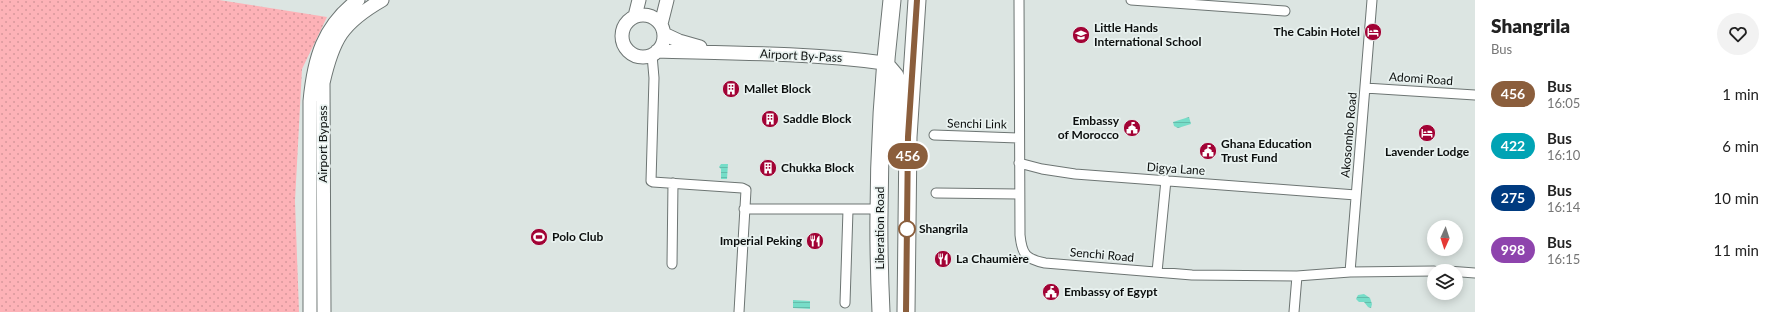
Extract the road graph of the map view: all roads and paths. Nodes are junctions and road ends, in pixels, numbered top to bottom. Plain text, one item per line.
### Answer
1 (358, 0) edge
2 (382, 0) edge
3 (639, 0) edge
4 (667, 0) edge
5 (892, 0) edge
6 (917, 0) edge
7 (1019, 0) edge
8 (1131, 0) edge
9 (1372, 0) edge
10 (1285, 12) dead end
11 (635, 16) junction
12 (662, 29) junction
13 (717, 51) junction
14 (655, 53) junction
15 (884, 63) junction
16 (1365, 88) junction
17 (1475, 95) edge
18 (934, 135) dead end
19 (1019, 138) junction
20 (1019, 163) junction
21 (1166, 180) junction
22 (673, 183) junction
23 (907, 185) junction
24 (936, 193) dead end
25 (1019, 194) junction
26 (1356, 195) junction
27 (744, 209) junction
28 (879, 209) junction
29 (848, 210) junction
30 (672, 264) dead end
31 (1427, 271) edge
32 (1157, 272) junction
33 (1350, 272) junction
34 (1463, 272) edge
35 (1475, 273) edge
36 (1297, 276) junction
37 (845, 303) dead end
38 (310, 312) edge
39 (324, 312) edge
40 (739, 312) edge
41 (881, 312) edge
42 (906, 312) edge
43 (1294, 312) edge

1 - 38 main road, Airport Bypass
2 - 39 main road, Airport Bypass
3 - 11 main road
4 - 12 main road
5 - 15 highway, Liberation Road
6 - 23 highway
7 - 19 street, Senchi Road
8 - 10 street
9 - 16 street, Akosombo Road
11 - 12 main road
11 - 14 main road
12 - 13 main road, Airport By-Pass
12 - 14 main road
13 - 14 main road, Airport By-Pass
13 - 15 main road, Airport By-Pass
14 - 22 street
15 - 23 highway
15 - 28 highway, Liberation Road
16 - 17 street, Adomi Road
16 - 26 street, Akosombo Road
18 - 19 street, Senchi Link
19 - 20 street, Senchi Road
20 - 21 street, Digya Lane
20 - 25 street, Senchi Road
21 - 26 street, Digya Lane
21 - 32 street
22 - 27 street
22 - 30 street
23 - 42 highway
24 - 25 street
25 - 32 street, Senchi Road
26 - 33 street, Akosombo Road
27 - 29 street
27 - 40 street
28 - 29 street
28 - 41 highway, Liberation Road
29 - 37 street
31 - 33 street, Senchi Road
32 - 36 street, Senchi Road
33 - 36 street, Senchi Road
34 - 35 street
36 - 43 street

